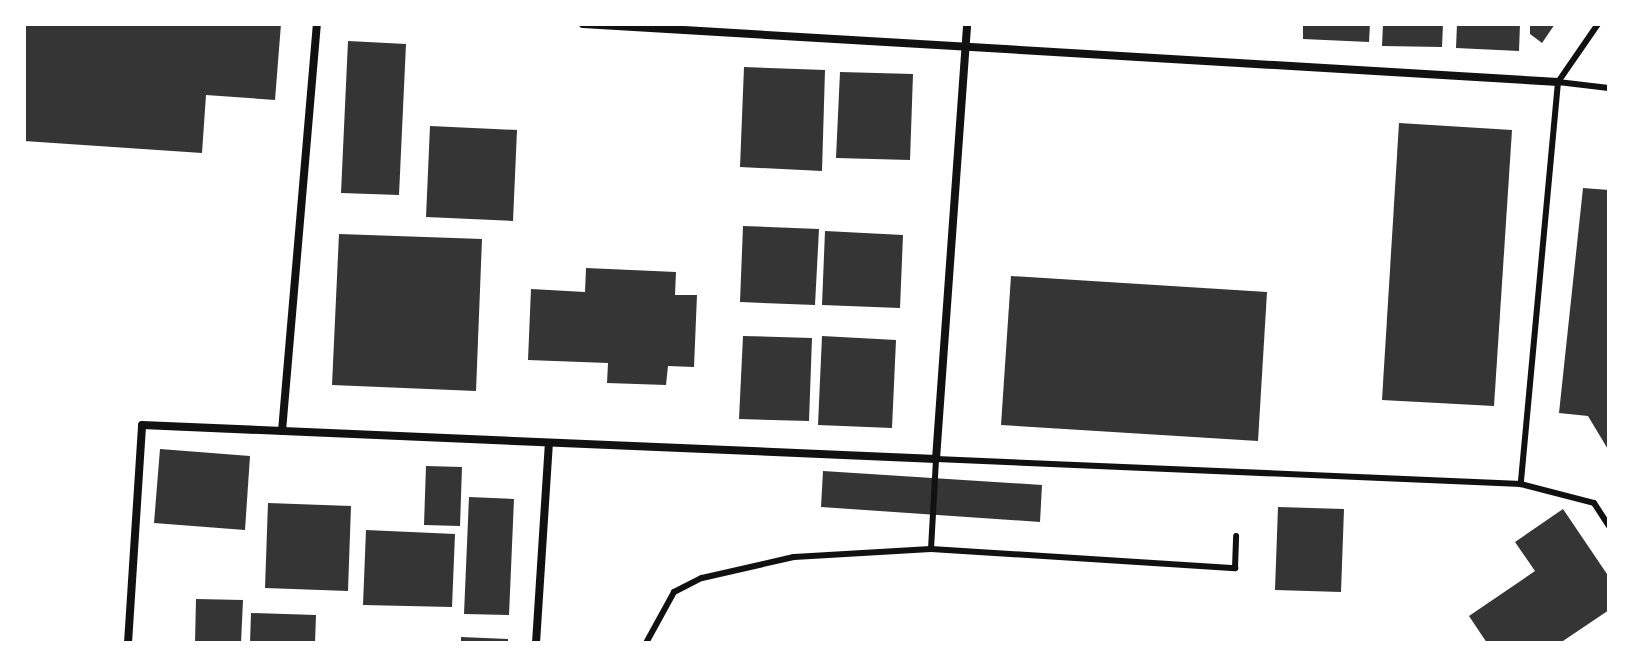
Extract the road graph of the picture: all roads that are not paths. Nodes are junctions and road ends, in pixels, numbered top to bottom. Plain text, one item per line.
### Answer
1 (317, 24) edge
2 (583, 24) edge
3 (967, 24) edge
4 (1598, 24) edge
5 (966, 45) junction
6 (1558, 82) junction
7 (1609, 88) edge
8 (282, 431) junction
9 (549, 443) junction
10 (936, 459) junction
11 (1521, 484) junction
12 (1609, 526) edge
13 (1236, 536) dead end
14 (931, 549) junction
15 (128, 643) edge
16 (536, 643) edge
17 (646, 643) edge

1 - 8 street
2 - 5 street
3 - 5 street
4 - 6 lane
5 - 6 street
5 - 10 street
6 - 7 lane
6 - 11 lane
8 - 9 street
8 - 15 street
9 - 10 street
9 - 16 street
10 - 11 lane
10 - 14 lane
11 - 12 lane
13 - 14 lane
14 - 17 lane

